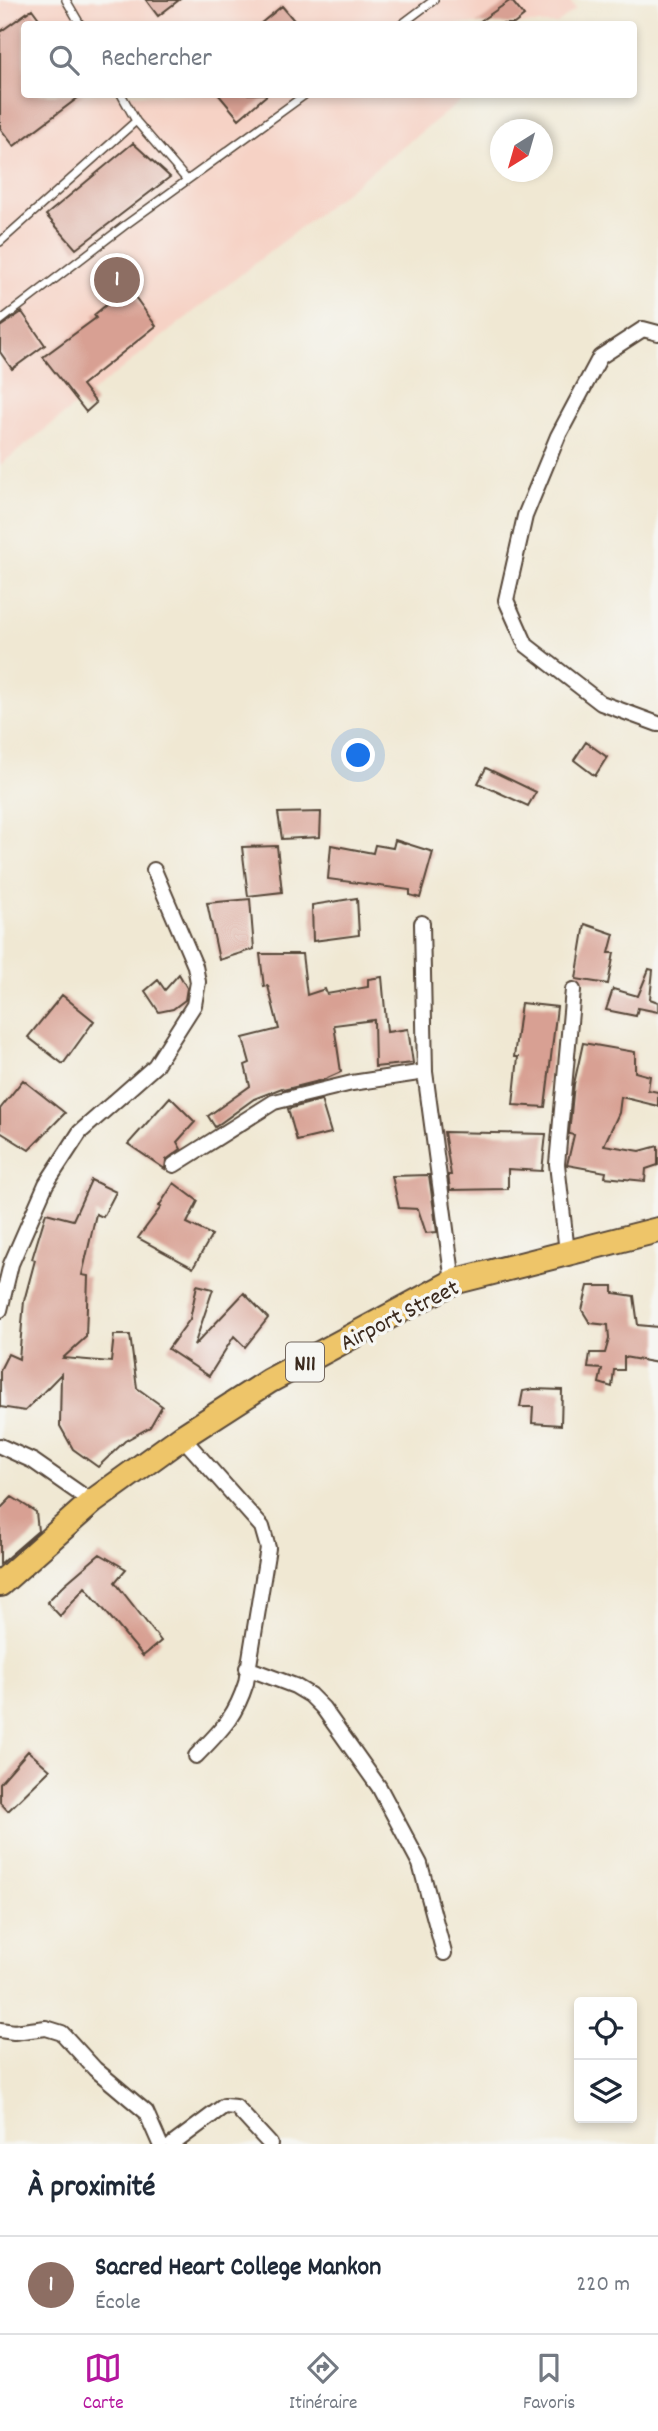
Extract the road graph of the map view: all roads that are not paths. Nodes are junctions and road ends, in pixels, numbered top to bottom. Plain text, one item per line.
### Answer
1 (66, 0) edge
2 (434, 0) edge
3 (78, 21) edge
4 (406, 21) edge
5 (123, 98) edge
6 (300, 98) edge
7 (136, 121) junction
8 (187, 180) junction
9 (0, 242) edge
10 (0, 321) edge
11 (658, 333) edge
12 (658, 724) edge
13 (154, 870) dead end
14 (422, 923) dead end
15 (573, 990) dead end
16 (425, 1072) junction
17 (174, 1165) dead end
18 (658, 1230) edge
19 (567, 1252) junction
20 (5, 1264) edge
21 (453, 1282) junction
22 (0, 1310) edge
23 (182, 1437) junction
24 (0, 1446) edge
25 (92, 1502) junction
26 (0, 1584) edge
27 (247, 1668) junction
28 (195, 1756) dead end
29 (444, 1953) dead end
30 (0, 2030) edge
31 (160, 2144) edge
32 (173, 2144) edge
33 (270, 2144) edge

1 - 3 lane
2 - 4 lane
5 - 7 lane
6 - 8 lane
7 - 8 lane
7 - 9 lane
8 - 10 lane
11 - 12 street
13 - 20 street
14 - 16 street
15 - 19 street
16 - 17 street
16 - 21 street
18 - 19 highway, Airport Street / N11
19 - 21 highway, Airport Street / N11
20 - 22 street
21 - 23 highway, Airport Street / N11
23 - 25 highway, Airport Street / N11
23 - 27 street
24 - 25 street
25 - 26 highway, Airport Street / N11
27 - 28 street
27 - 29 street
30 - 31 street
32 - 33 street

